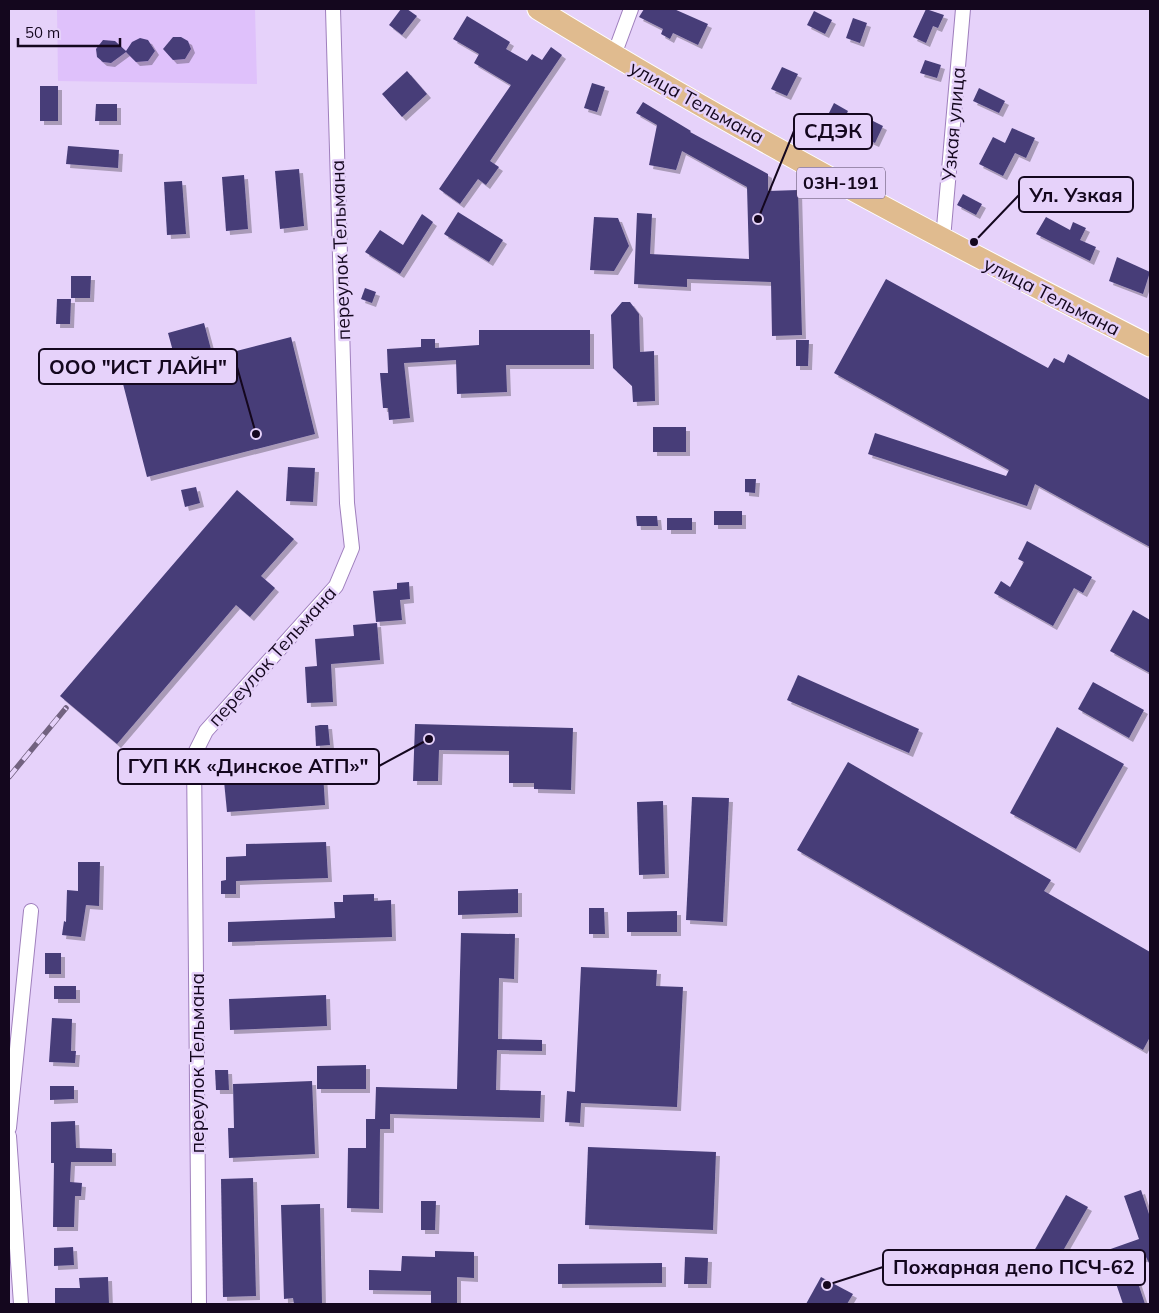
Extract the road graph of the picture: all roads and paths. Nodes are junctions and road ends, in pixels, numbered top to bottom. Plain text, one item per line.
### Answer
1 (332, 9) edge
2 (538, 9) edge
3 (631, 9) edge
4 (963, 9) edge
5 (614, 56) junction
6 (943, 240) junction
7 (1150, 346) edge
8 (31, 911) dead end
9 (9, 1128) edge
10 (9, 1136) edge
11 (21, 1304) edge
12 (199, 1304) edge

1 - 12 street, переулок Тельмана
2 - 5 main road, улица Тельмана / 03Н-191
3 - 5 street, улица Тельмана
4 - 6 street, Узкая улица
5 - 6 main road, улица Тельмана / 03Н-191
6 - 7 main road, улица Тельмана / 03Н-191
8 - 9 street
10 - 11 street

